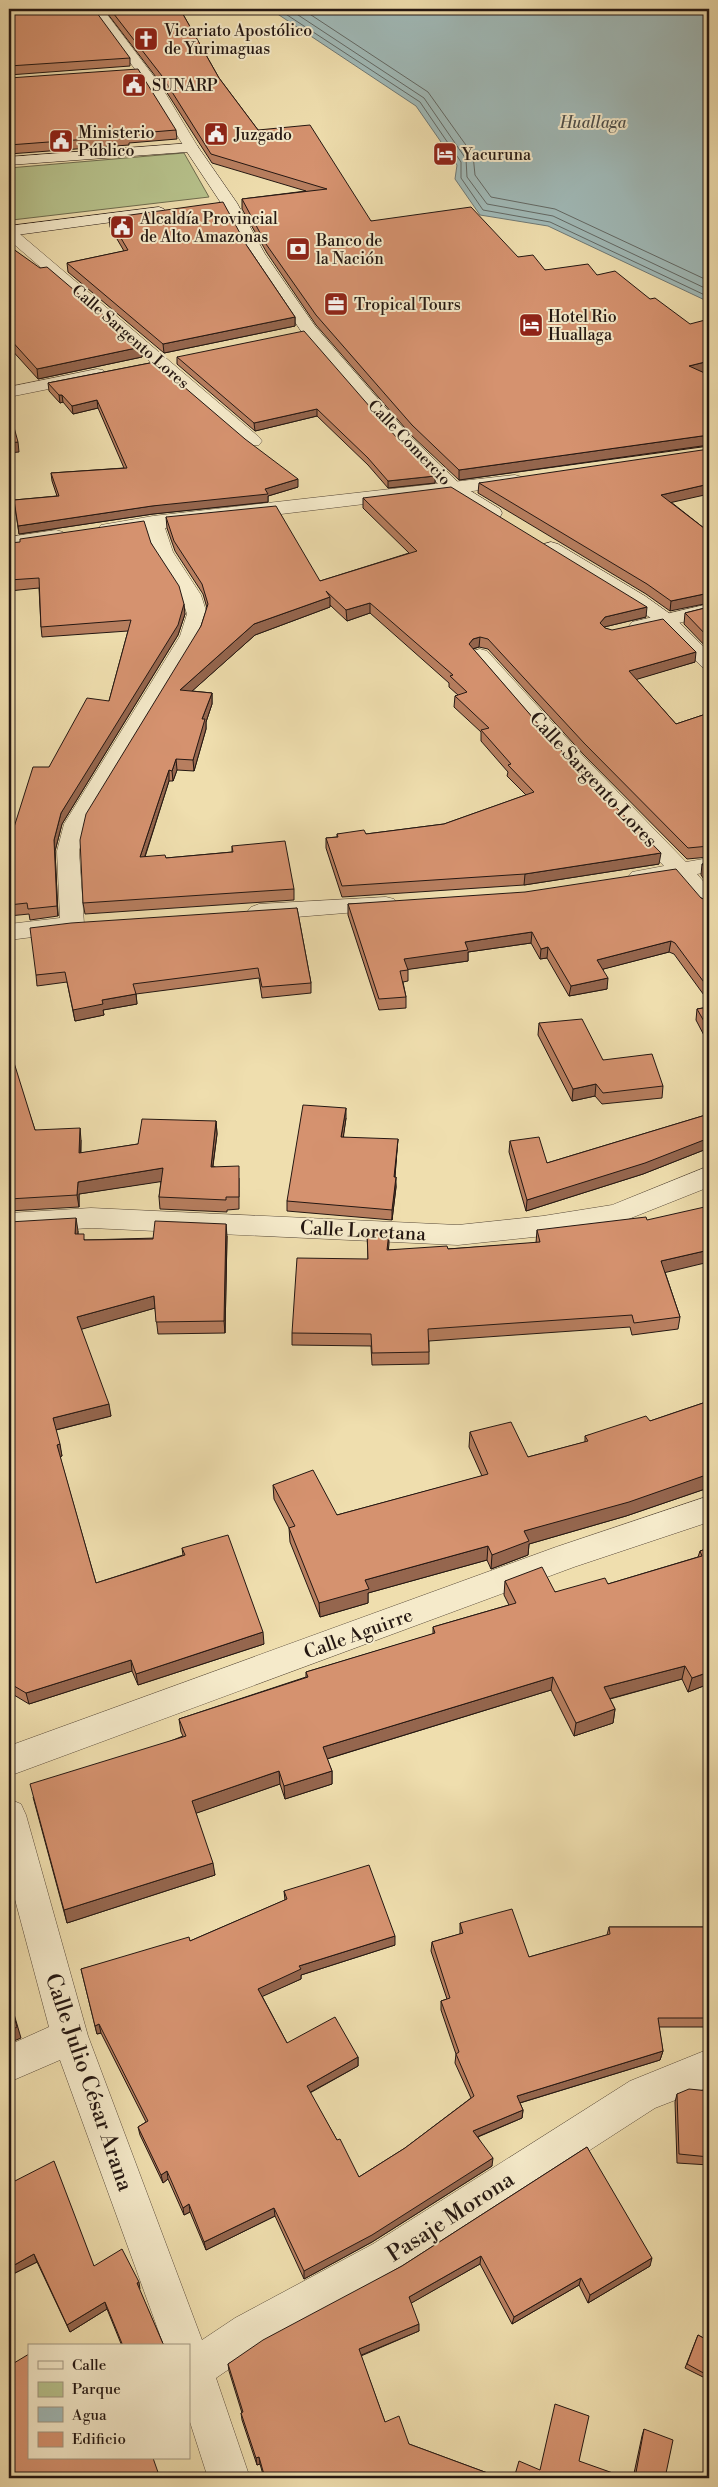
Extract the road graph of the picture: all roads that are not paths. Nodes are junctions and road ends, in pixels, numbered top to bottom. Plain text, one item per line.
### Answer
1 (96, 9) edge
2 (142, 72) junction
3 (123, 73) edge
4 (191, 147) junction
5 (9, 161) edge
6 (229, 203) junction
7 (210, 205) edge
8 (170, 210) edge
9 (9, 232) edge
10 (309, 330) junction
11 (290, 334) edge
12 (179, 357) edge
13 (160, 361) junction
14 (142, 365) edge
15 (113, 370) edge
16 (9, 392) edge
17 (253, 441) dead end
18 (532, 478) edge
19 (454, 489) junction
20 (504, 520) edge
21 (153, 522) junction
22 (538, 540) edge
23 (9, 543) edge
24 (709, 610) edge
25 (666, 620) junction
26 (620, 631) edge
27 (480, 655) edge
28 (709, 663) edge
29 (709, 865) edge
30 (682, 871) junction
31 (623, 879) edge
32 (411, 902) edge
33 (709, 903) edge
34 (237, 914) edge
35 (9, 932) edge
36 (709, 1176) edge
37 (9, 1223) edge
38 (709, 1509) edge
39 (9, 1761) edge
40 (9, 1815) edge
41 (70, 2036) junction
42 (9, 2064) edge
43 (709, 2068) edge
44 (184, 2344) edge
45 (190, 2358) edge
46 (190, 2361) edge
47 (229, 2478) edge

1 - 2 street, Calle Comercio
2 - 3 street
2 - 4 street, Calle Comercio
4 - 5 street
4 - 6 street, Calle Comercio
6 - 7 street
6 - 10 street, Calle Comercio
8 - 9 street
9 - 13 street, Calle Sargento Lores
10 - 11 street
10 - 19 street, Calle Comercio
12 - 13 street
13 - 14 street
13 - 17 street, Calle Sargento Lores
15 - 16 street
18 - 19 street
19 - 20 street, Calle Comercio
19 - 21 street
21 - 23 street
21 - 35 street
22 - 25 street
24 - 25 street
25 - 26 street
25 - 28 street
27 - 30 street, Calle Sargento Lores
29 - 30 street
30 - 31 street
30 - 33 street, Calle Sargento Lores
32 - 34 street
36 - 37 street, Calle Loretana
38 - 39 street, Calle Aguirre
40 - 41 street, Calle Julio César Arana
41 - 42 street
41 - 44 street, Calle Julio César Arana
43 - 45 street, Pasaje Morona
46 - 47 street, Calle Julio César Arana

